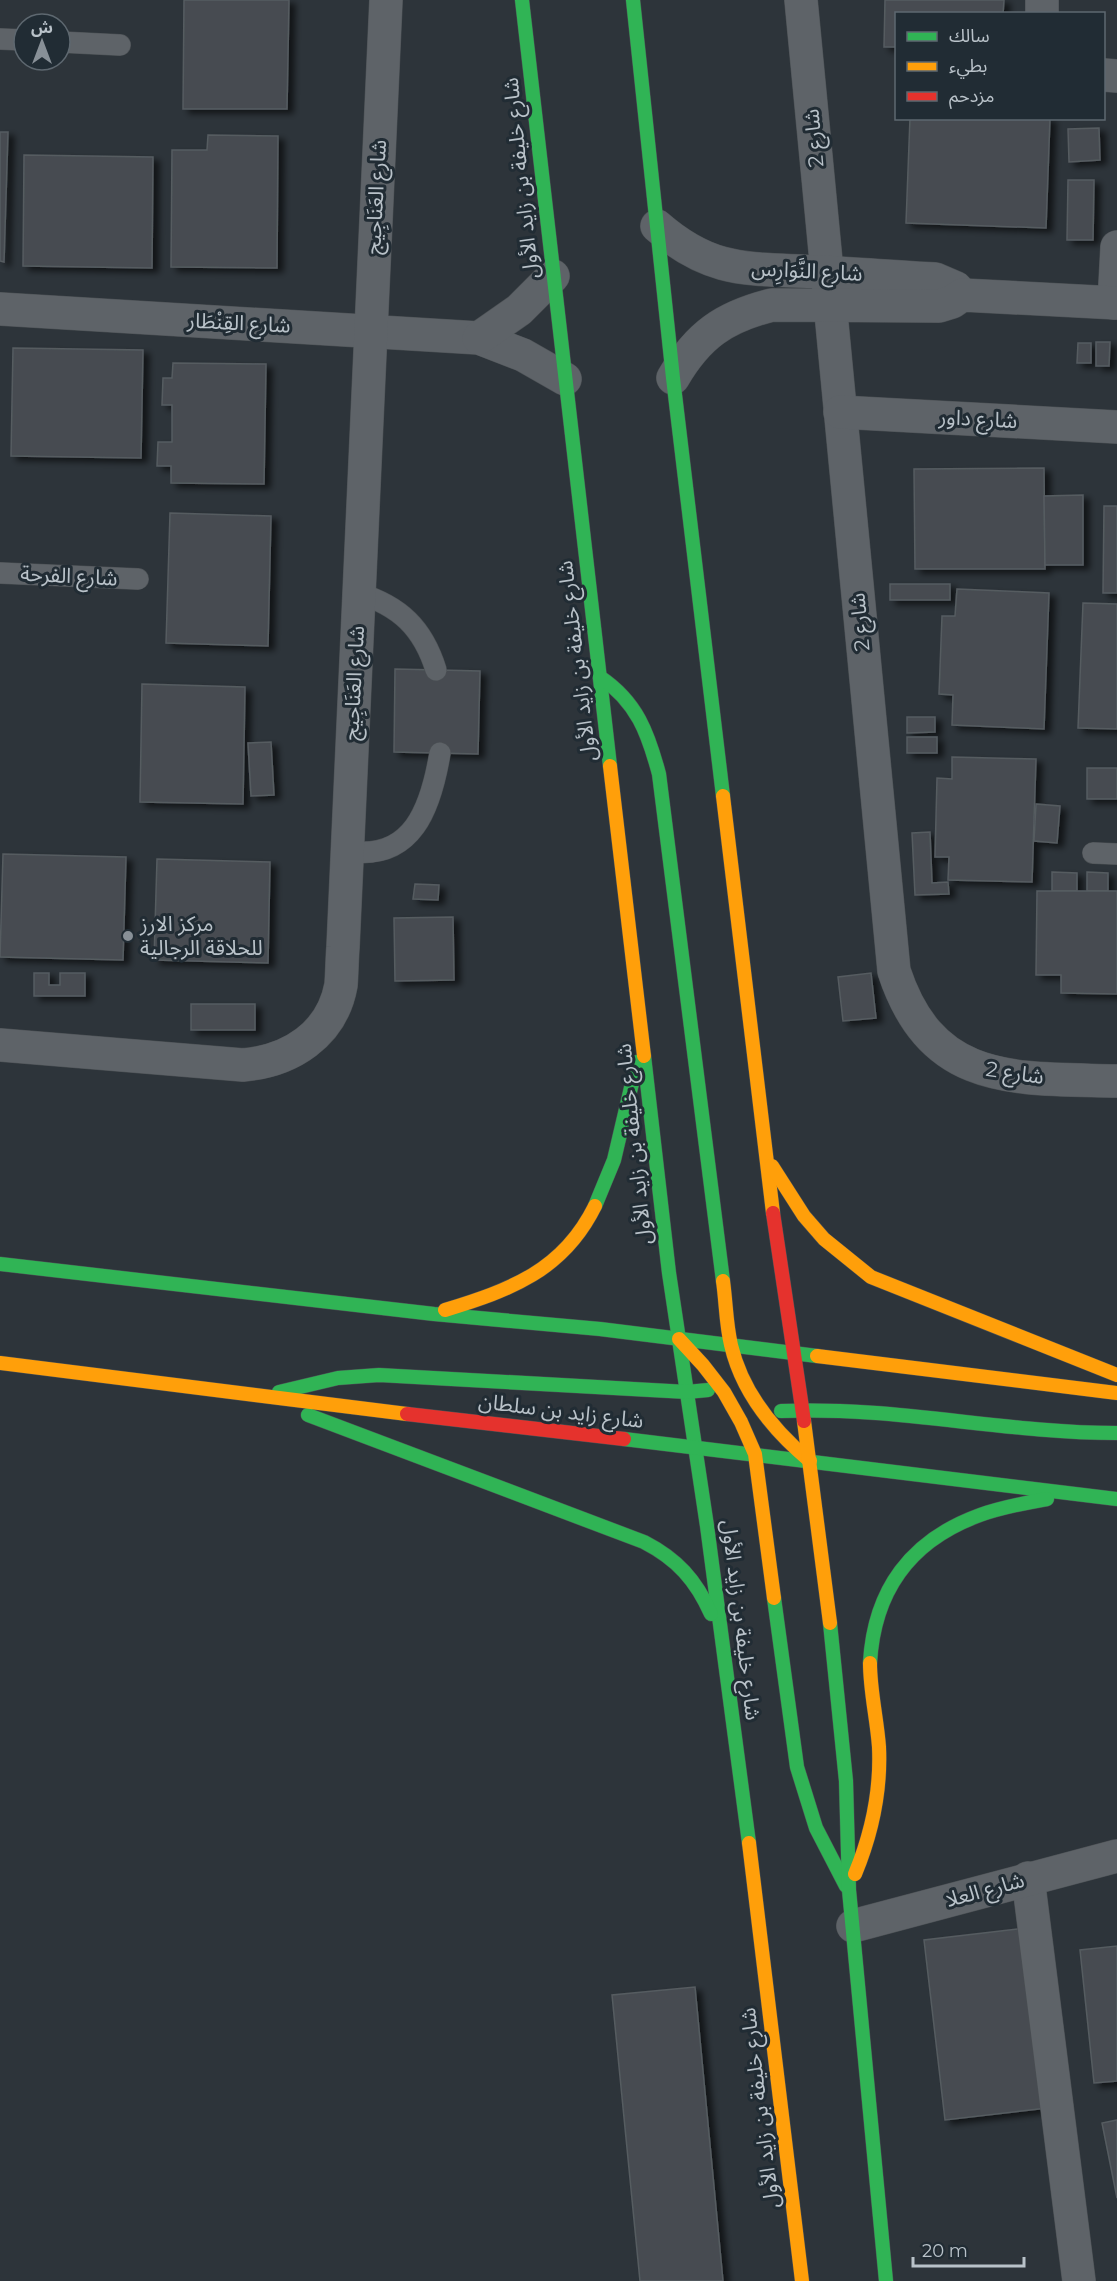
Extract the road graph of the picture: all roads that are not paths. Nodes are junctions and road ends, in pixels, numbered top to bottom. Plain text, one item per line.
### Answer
1 (386, 0) edge
2 (522, 0) edge
3 (633, 0) edge
4 (801, 0) edge
5 (72, 43) edge
6 (120, 45) dead end
7 (657, 226) junction
8 (1117, 247) edge
9 (826, 272) junction
10 (553, 276) junction
11 (962, 296) junction
12 (1116, 303) edge
13 (829, 305) junction
14 (0, 309) edge
15 (369, 331) junction
16 (478, 338) junction
17 (673, 378) junction
18 (565, 379) junction
19 (840, 412) junction
20 (1117, 427) edge
21 (0, 573) edge
22 (138, 579) dead end
23 (358, 593) junction
24 (436, 670) dead end
25 (600, 677) junction
26 (440, 753) dead end
27 (347, 851) junction
28 (1093, 853) dead end
29 (1117, 854) edge
30 (643, 1035) junction
31 (0, 1045) edge
32 (1117, 1081) edge
33 (765, 1155) junction
34 (0, 1264) edge
35 (434, 1314) junction
36 (679, 1339) junction
37 (731, 1345) junction
38 (793, 1352) junction
39 (0, 1363) edge
40 (777, 1363) dead end
41 (1117, 1375) edge
42 (748, 1379) junction
43 (722, 1387) junction
44 (687, 1392) junction
45 (1117, 1393) edge
46 (260, 1397) junction
47 (801, 1410) junction
48 (763, 1414) junction
49 (742, 1421) junction
50 (726, 1428) dead end
51 (1117, 1432) edge
52 (711, 1437) dead end
53 (696, 1448) junction
54 (755, 1454) junction
55 (810, 1461) junction
56 (1069, 1494) junction
57 (1117, 1499) edge
58 (722, 1640) junction
59 (1117, 1856) edge
60 (1028, 1878) junction
61 (849, 1890) junction
62 (853, 1926) junction
63 (802, 2281) edge
64 (886, 2281) edge
65 (1079, 2281) edge

1 - 15 street, شارع العَنَاجِيج
2 - 10 main road, شارع خليفة بن زايد الأول
3 - 7 main road
4 - 9 street, شارع 2
5 - 6 lane
7 - 9 street, شارع النَّوَارِس
7 - 17 main road
8 - 12 street
9 - 11 street, شارع النَّوَارِس
9 - 13 street, شارع 2
10 - 16 street
10 - 18 main road, شارع خليفة بن زايد الأول
11 - 12 street, شارع النَّوَارِس
11 - 13 street, شارع النَّوَارِس
13 - 17 street, شارع النَّوَارِس
13 - 19 street, شارع 2
14 - 15 street, شارع القِنْطَار
15 - 16 street, شارع القِنْطَار
15 - 23 street, شارع العَنَاجِيج
16 - 18 street, شارع القِنْطَار
17 - 33 main road
18 - 25 main road, شارع خليفة بن زايد الأول
19 - 20 street, شارع داور
19 - 32 street, شارع 2
21 - 22 lane, شارع الفرحة
23 - 24 lane
23 - 27 street, شارع العَنَاجِيج
25 - 30 main road, شارع خليفة بن زايد الأول
25 - 37 main road
26 - 27 lane
27 - 31 street, شارع العَنَاجِيج
28 - 29 lane
30 - 35 main road
30 - 36 main road, شارع خليفة بن زايد الأول
33 - 38 main road
33 - 41 main road
34 - 35 main road
35 - 36 main road
36 - 37 main road
36 - 43 main road
36 - 44 main road, شارع خليفة بن زايد الأول
37 - 38 main road
37 - 42 main road
38 - 40 main road
38 - 45 main road
38 - 47 main road
39 - 46 main road, شارع زايد بن سلطان
42 - 43 main road
42 - 48 main road
43 - 44 main road
43 - 49 main road
44 - 46 main road
44 - 53 main road, شارع خليفة بن زايد الأول
46 - 53 main road, شارع زايد بن سلطان
46 - 58 main road
47 - 48 main road
47 - 51 main road
47 - 55 main road
48 - 49 main road
48 - 55 main road
49 - 50 main road
49 - 54 main road
52 - 53 main road
53 - 54 main road, شارع زايد بن سلطان
53 - 58 main road, شارع خليفة بن زايد الأول
54 - 55 main road, شارع زايد بن سلطان
54 - 61 main road
55 - 56 main road, شارع زايد بن سلطان
55 - 61 main road
56 - 57 main road, شارع زايد بن سلطان
56 - 61 main road
58 - 63 main road, شارع خليفة بن زايد الأول
59 - 60 street, شارع العلا
60 - 62 street, شارع العلا
60 - 65 street
61 - 62 main road
62 - 64 main road

